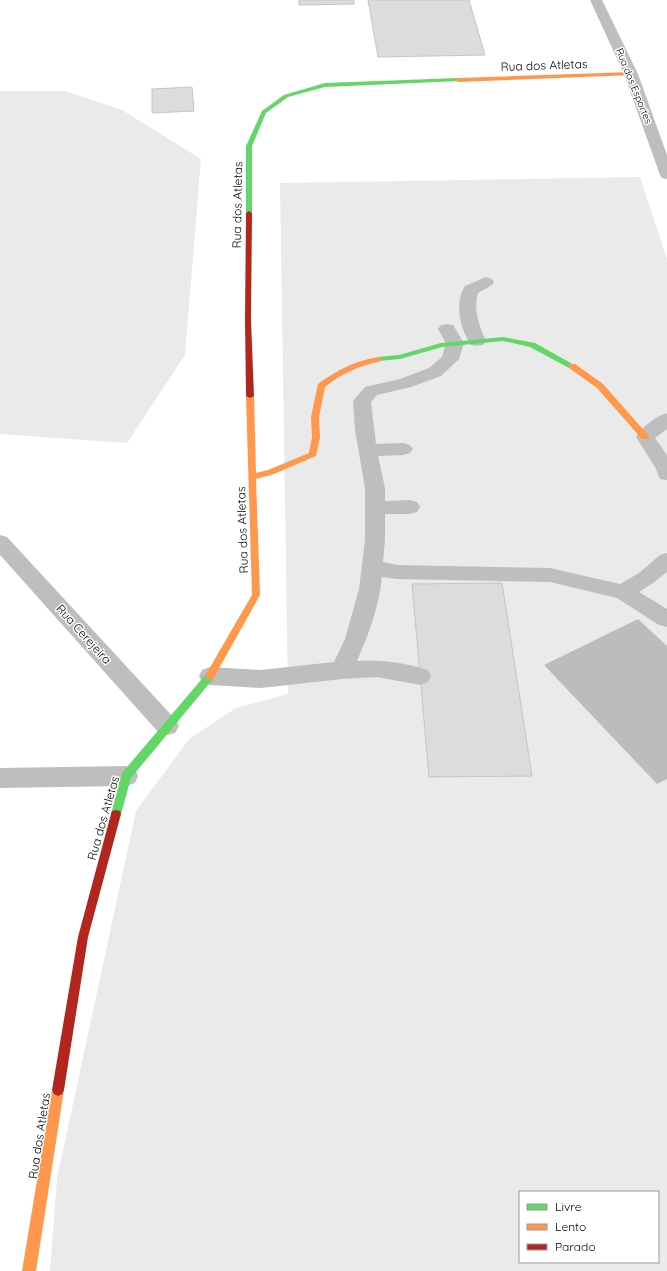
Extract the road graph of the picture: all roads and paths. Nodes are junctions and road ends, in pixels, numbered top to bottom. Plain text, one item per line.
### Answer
1 (596, 0) edge
2 (631, 74) junction
3 (667, 174) edge
4 (486, 282) dead end
5 (451, 336) junction
6 (477, 341) junction
7 (667, 419) edge
8 (645, 437) junction
9 (403, 449) dead end
10 (368, 450) junction
11 (667, 474) edge
12 (253, 477) junction
13 (410, 507) dead end
14 (376, 508) junction
15 (0, 542) edge
16 (667, 560) edge
17 (372, 568) junction
18 (623, 592) junction
19 (667, 619) edge
20 (342, 670) junction
21 (210, 676) junction
22 (420, 676) dead end
23 (167, 726) junction
24 (126, 776) junction
25 (0, 778) edge
26 (29, 1271) edge

1 - 2 street, Rua dos Esportes
2 - 3 street, Rua dos Esportes
2 - 12 street, Rua dos Atletas
4 - 6 street
5 - 6 street
5 - 10 street
5 - 12 street
6 - 8 street
7 - 8 street
8 - 11 street
9 - 10 street
10 - 14 street
12 - 21 street, Rua dos Atletas
13 - 14 street
14 - 17 street
15 - 23 street, Rua Cerejeira
16 - 18 street
17 - 18 street
17 - 20 street
18 - 19 street
20 - 21 street
20 - 22 street
21 - 23 street, Rua dos Atletas
23 - 24 street, Rua dos Atletas
24 - 25 street
24 - 26 street, Rua dos Atletas

